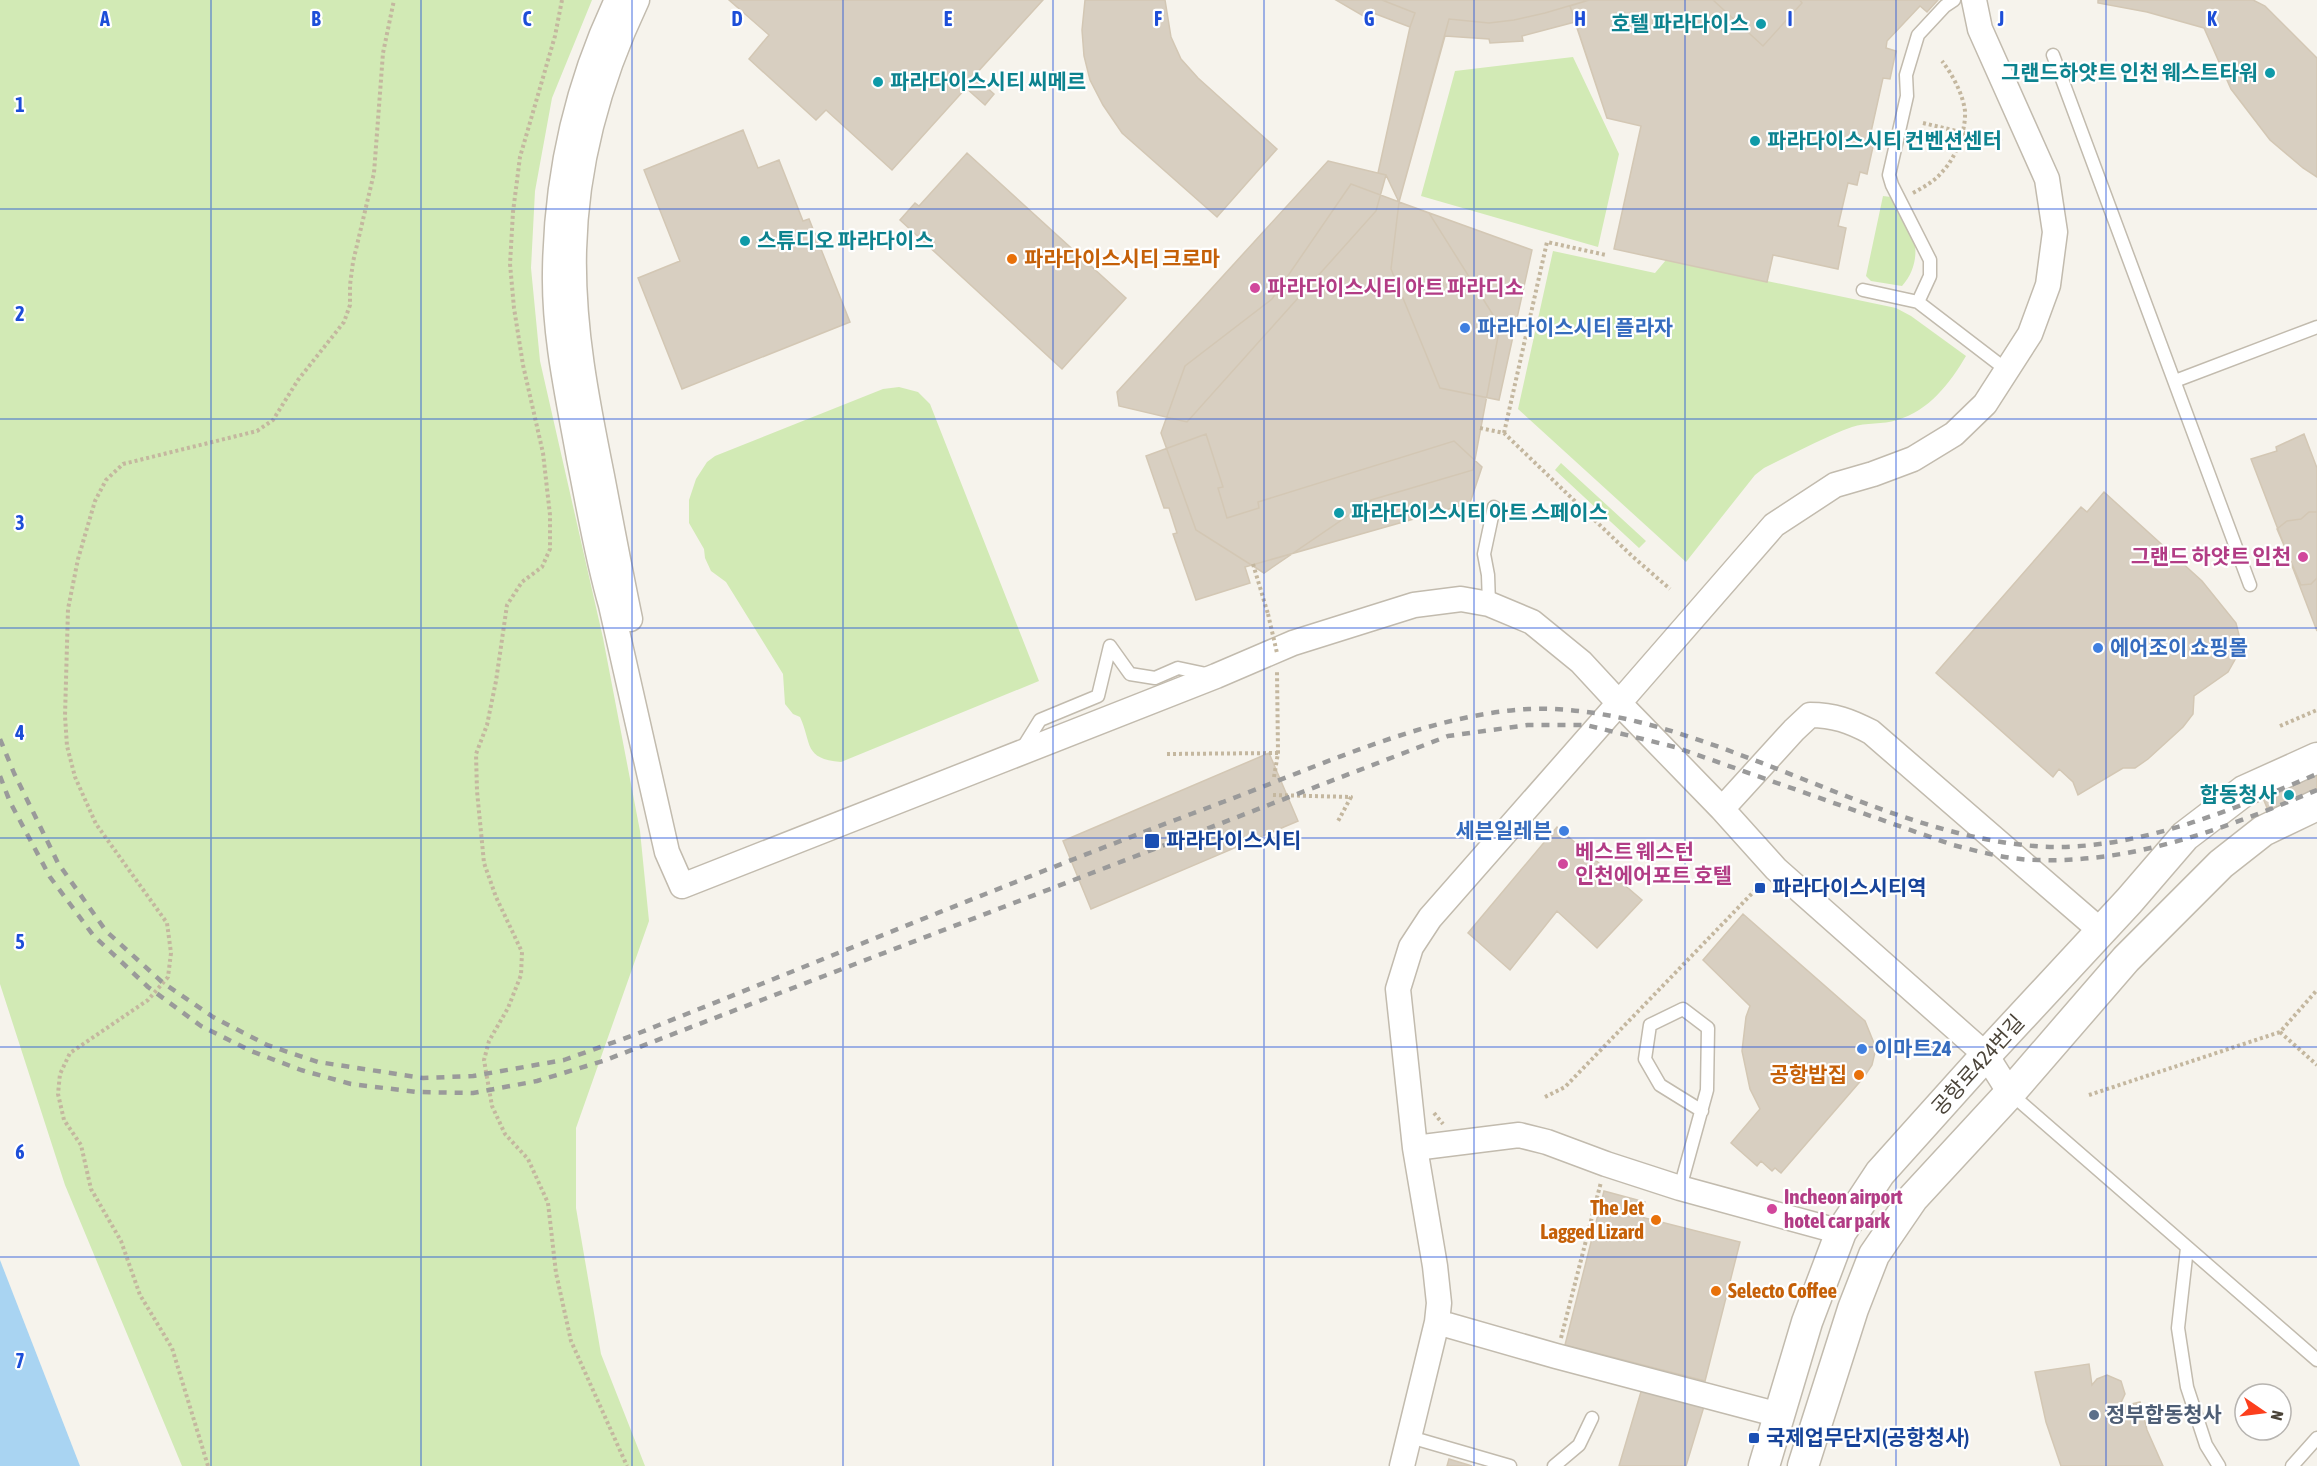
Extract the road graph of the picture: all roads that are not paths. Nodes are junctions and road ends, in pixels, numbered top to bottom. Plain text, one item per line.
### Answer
1 (617, 0) edge
2 (637, 0) edge
3 (1954, 0) edge
4 (1974, 0) edge
5 (2053, 55) dead end
6 (1863, 290) dead end
7 (1918, 302) junction
8 (2317, 327) edge
9 (2008, 370) junction
10 (2175, 381) junction
11 (1494, 507) dead end
12 (2250, 585) dead end
13 (1489, 604) junction
14 (1216, 676) junction
15 (1619, 703) junction
16 (1019, 754) junction
17 (2313, 760) edge
18 (2317, 806) edge
19 (1722, 809) junction
20 (682, 886) junction
21 (2101, 931) junction
22 (1986, 1054) junction
23 (2010, 1093) junction
24 (1702, 1111) junction
25 (1415, 1148) junction
26 (1680, 1188) junction
27 (1841, 1232) junction
28 (2187, 1248) junction
29 (1437, 1322) junction
30 (2317, 1360) edge
31 (1779, 1415) junction
32 (1592, 1418) dead end
33 (1410, 1437) junction
34 (2317, 1438) edge
35 (1402, 1466) edge
36 (1510, 1466) edge
37 (1554, 1466) edge
38 (1764, 1466) edge
39 (1803, 1466) edge
40 (2219, 1466) edge
41 (2292, 1466) edge

1 - 20 street
2 - 20 street
3 - 7 lane
4 - 9 street
5 - 10 lane
6 - 7 lane
7 - 9 lane
8 - 10 lane
9 - 15 street
10 - 12 lane
11 - 13 lane
13 - 14 street
13 - 15 street
14 - 16 street
14 - 16 lane
15 - 19 street
15 - 25 street
16 - 20 street
17 - 21 street, 공항로424번길
18 - 23 street, 공항로424번길
19 - 21 street
19 - 22 street
21 - 22 street, 공항로424번길
22 - 23 street
22 - 27 street, 공항로424번길
23 - 28 lane
23 - 39 street, 공항로424번길
24 - 24 lane
24 - 26 lane
25 - 26 street
25 - 29 street
26 - 27 street
27 - 31 street, 공항로424번길
28 - 30 lane
28 - 40 lane
29 - 31 street
29 - 33 street
31 - 38 street, 공항로424번길
32 - 37 lane
33 - 35 street
33 - 36 lane
34 - 41 lane

